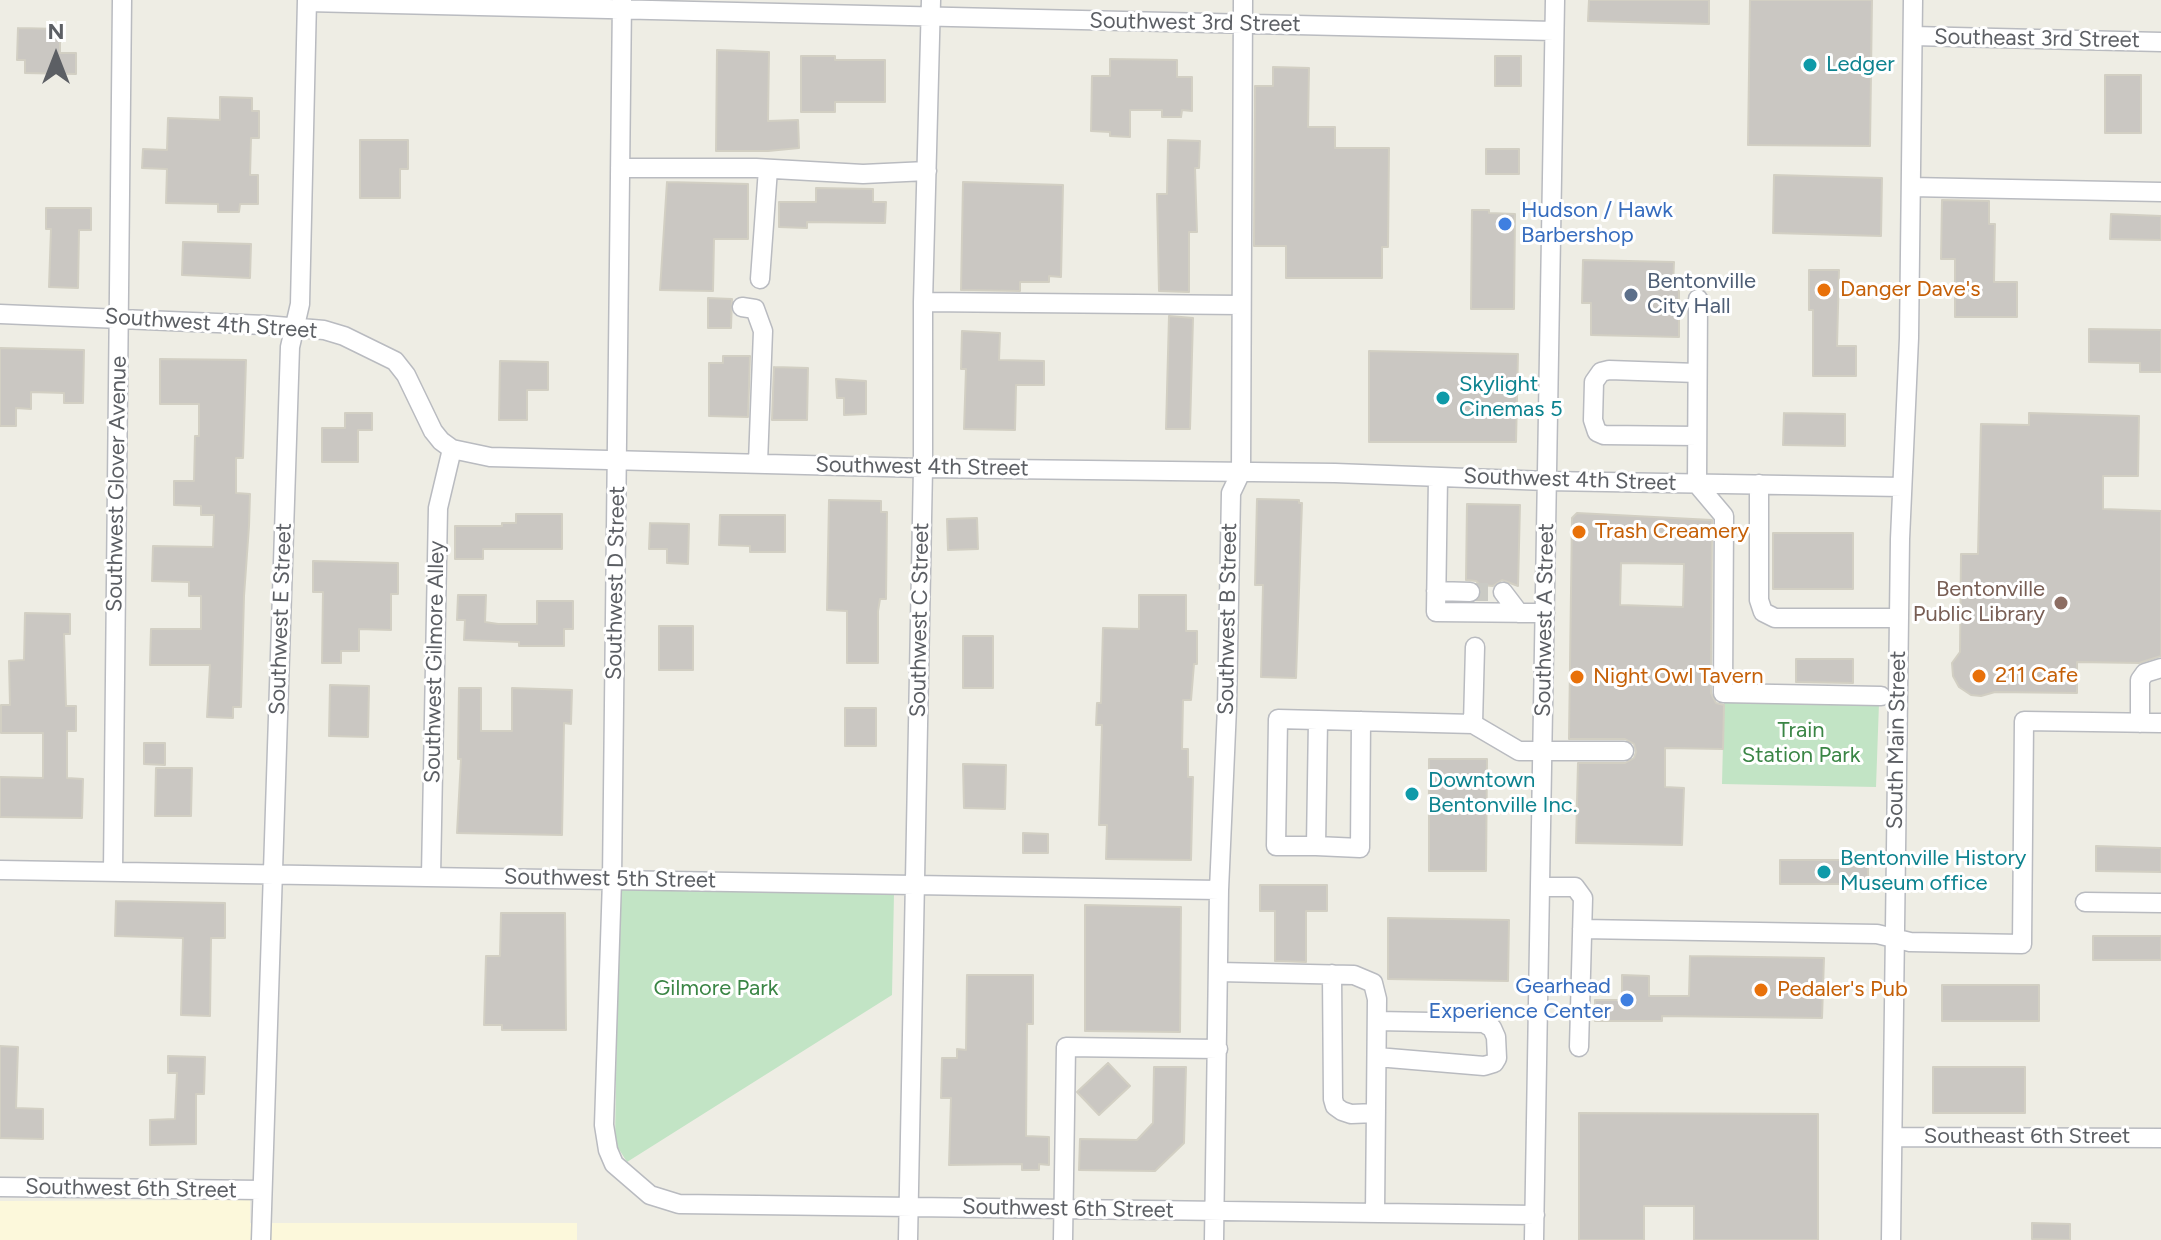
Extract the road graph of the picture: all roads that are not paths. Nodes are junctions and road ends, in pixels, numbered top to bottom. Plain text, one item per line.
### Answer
1 (122, 0) edge
2 (1243, 0) edge
3 (1555, 0) edge
4 (1913, 0) edge
5 (307, 1) edge
6 (468, 3) edge
7 (622, 5) edge
8 (931, 8) edge
9 (1242, 24) junction
10 (1554, 31) junction
11 (1913, 36) junction
12 (2161, 42) edge
13 (620, 168) junction
14 (768, 169) junction
15 (927, 171) junction
16 (1911, 187) junction
17 (2161, 192) edge
18 (760, 279) dead end
19 (1698, 299) dead end
20 (923, 302) junction
21 (1241, 305) junction
22 (742, 307) dead end
23 (0, 314) edge
24 (119, 317) junction
25 (296, 328) junction
26 (1697, 373) junction
27 (1697, 436) junction
28 (452, 449) junction
29 (617, 462) junction
30 (758, 463) junction
31 (923, 468) junction
32 (1241, 472) junction
33 (1438, 477) junction
34 (1547, 481) junction
35 (1697, 484) junction
36 (1759, 484) junction
37 (1902, 487) junction
38 (1436, 591) junction
39 (1470, 592) tunnel mouth
40 (1503, 592) dead end
41 (1519, 613) junction
42 (1545, 613) junction
43 (1899, 618) junction
44 (1475, 647) dead end
45 (2161, 668) edge
46 (1881, 696) dead end
47 (1318, 720) junction
48 (1361, 721) junction
49 (2140, 723) junction
50 (2161, 723) edge
51 (1473, 724) junction
52 (1542, 751) junction
53 (1624, 751) dead end
54 (1316, 846) junction
55 (0, 870) edge
56 (113, 872) junction
57 (272, 874) junction
58 (431, 876) junction
59 (612, 880) junction
60 (916, 884) junction
61 (1540, 887) junction
62 (1219, 890) junction
63 (2085, 902) dead end
64 (2161, 903) edge
65 (1582, 929) junction
66 (1894, 939) junction
67 (1219, 972) junction
68 (1332, 974) junction
69 (1377, 1021) junction
70 (1579, 1047) dead end
71 (1218, 1049) junction
72 (1377, 1057) junction
73 (1376, 1113) junction
74 (1893, 1137) junction
75 (2161, 1138) edge
76 (614, 1164) joint
77 (0, 1187) edge
78 (262, 1190) junction
79 (909, 1207) junction
80 (1063, 1209) junction
81 (1214, 1211) junction
82 (1375, 1213) junction
83 (1535, 1215) junction
84 (261, 1240) edge
85 (908, 1240) edge
86 (1063, 1240) edge
87 (1214, 1240) edge
88 (1534, 1240) edge
89 (1891, 1240) edge

1 - 24 street, Southwest Glover Avenue
2 - 9 street, Southwest B Street
3 - 10 street, Southwest A Street
4 - 11 street, South Main Street
5 - 6 street, Southwest 3rd Street
5 - 25 street, Southwest E Street
6 - 7 street, Southwest 3rd Street
7 - 8 street, Southwest 3rd Street
7 - 13 street, Southwest D Street
8 - 9 street, Southwest 3rd Street
8 - 15 street, Southwest C Street
9 - 10 street, Southwest 3rd Street
9 - 21 street, Southwest B Street
10 - 34 street, Southwest A Street
11 - 12 street, Southeast 3rd Street
11 - 16 street, South Main Street
13 - 14 street
13 - 29 street, Southwest D Street
14 - 15 street
14 - 18 street
15 - 20 street, Southwest C Street
16 - 17 street
16 - 37 street, South Main Street
19 - 26 street
20 - 21 street
20 - 31 street, Southwest C Street
21 - 32 street, Southwest B Street
22 - 30 street
23 - 24 street, Southwest 4th Street
24 - 25 street, Southwest 4th Street
24 - 56 street, Southwest Glover Avenue
25 - 28 street, Southwest 4th Street
25 - 57 street, Southwest E Street
26 - 27 street
26 - 27 street
27 - 35 street
28 - 29 street, Southwest 4th Street
28 - 58 street, Southwest Gilmore Alley
29 - 30 street, Southwest 4th Street
29 - 59 street, Southwest D Street
30 - 31 street, Southwest 4th Street
31 - 32 street, Southwest 4th Street
31 - 60 street, Southwest C Street
32 - 33 street, Southwest 4th Street
32 - 62 street, Southwest B Street
33 - 34 street, Southwest 4th Street
33 - 38 street
34 - 35 street, Southwest 4th Street
34 - 42 street, Southwest A Street
35 - 36 street, Southwest 4th Street
35 - 46 street
36 - 37 street, Southwest 4th Street
36 - 43 street
37 - 43 street, South Main Street
38 - 39 street
38 - 41 street
40 - 41 street
41 - 42 street
42 - 52 street, Southwest A Street
43 - 66 street, South Main Street
44 - 51 street
45 - 49 street
47 - 48 street
47 - 54 street
47 - 54 street
48 - 51 street
48 - 54 street
49 - 50 street
49 - 66 street
51 - 52 street
52 - 53 street
52 - 61 street, Southwest A Street
55 - 56 street, Southwest 5th Street
56 - 57 street, Southwest 5th Street
57 - 58 street, Southwest 5th Street
57 - 78 street, Southwest E Street
58 - 59 street, Southwest 5th Street
59 - 60 street, Southwest 5th Street
59 - 76 street, Southwest D Street
60 - 62 street, Southwest 5th Street
60 - 79 street, Southwest C Street
61 - 65 street
61 - 83 street, Southwest A Street
62 - 67 street, Southwest B Street
63 - 64 street
65 - 66 street
65 - 70 street
66 - 74 street, South Main Street
67 - 68 street
67 - 71 street, Southwest B Street
68 - 69 street
68 - 73 street
69 - 72 street
69 - 72 street
71 - 80 street
71 - 81 street, Southwest B Street
72 - 73 street
73 - 82 street
74 - 75 street, Southeast 6th Street
74 - 89 street, South Main Street
76 - 79 street, Southwest 6th Street
77 - 78 street, Southwest 6th Street
78 - 84 street, Southwest E Street
79 - 80 street, Southwest 6th Street
79 - 85 street, Southwest C Street
80 - 81 street, Southwest 6th Street
80 - 86 street
81 - 82 street, Southwest 6th Street
81 - 87 street, Southwest B Street
82 - 83 street, Southwest 6th Street
83 - 88 street, Southwest A Street

